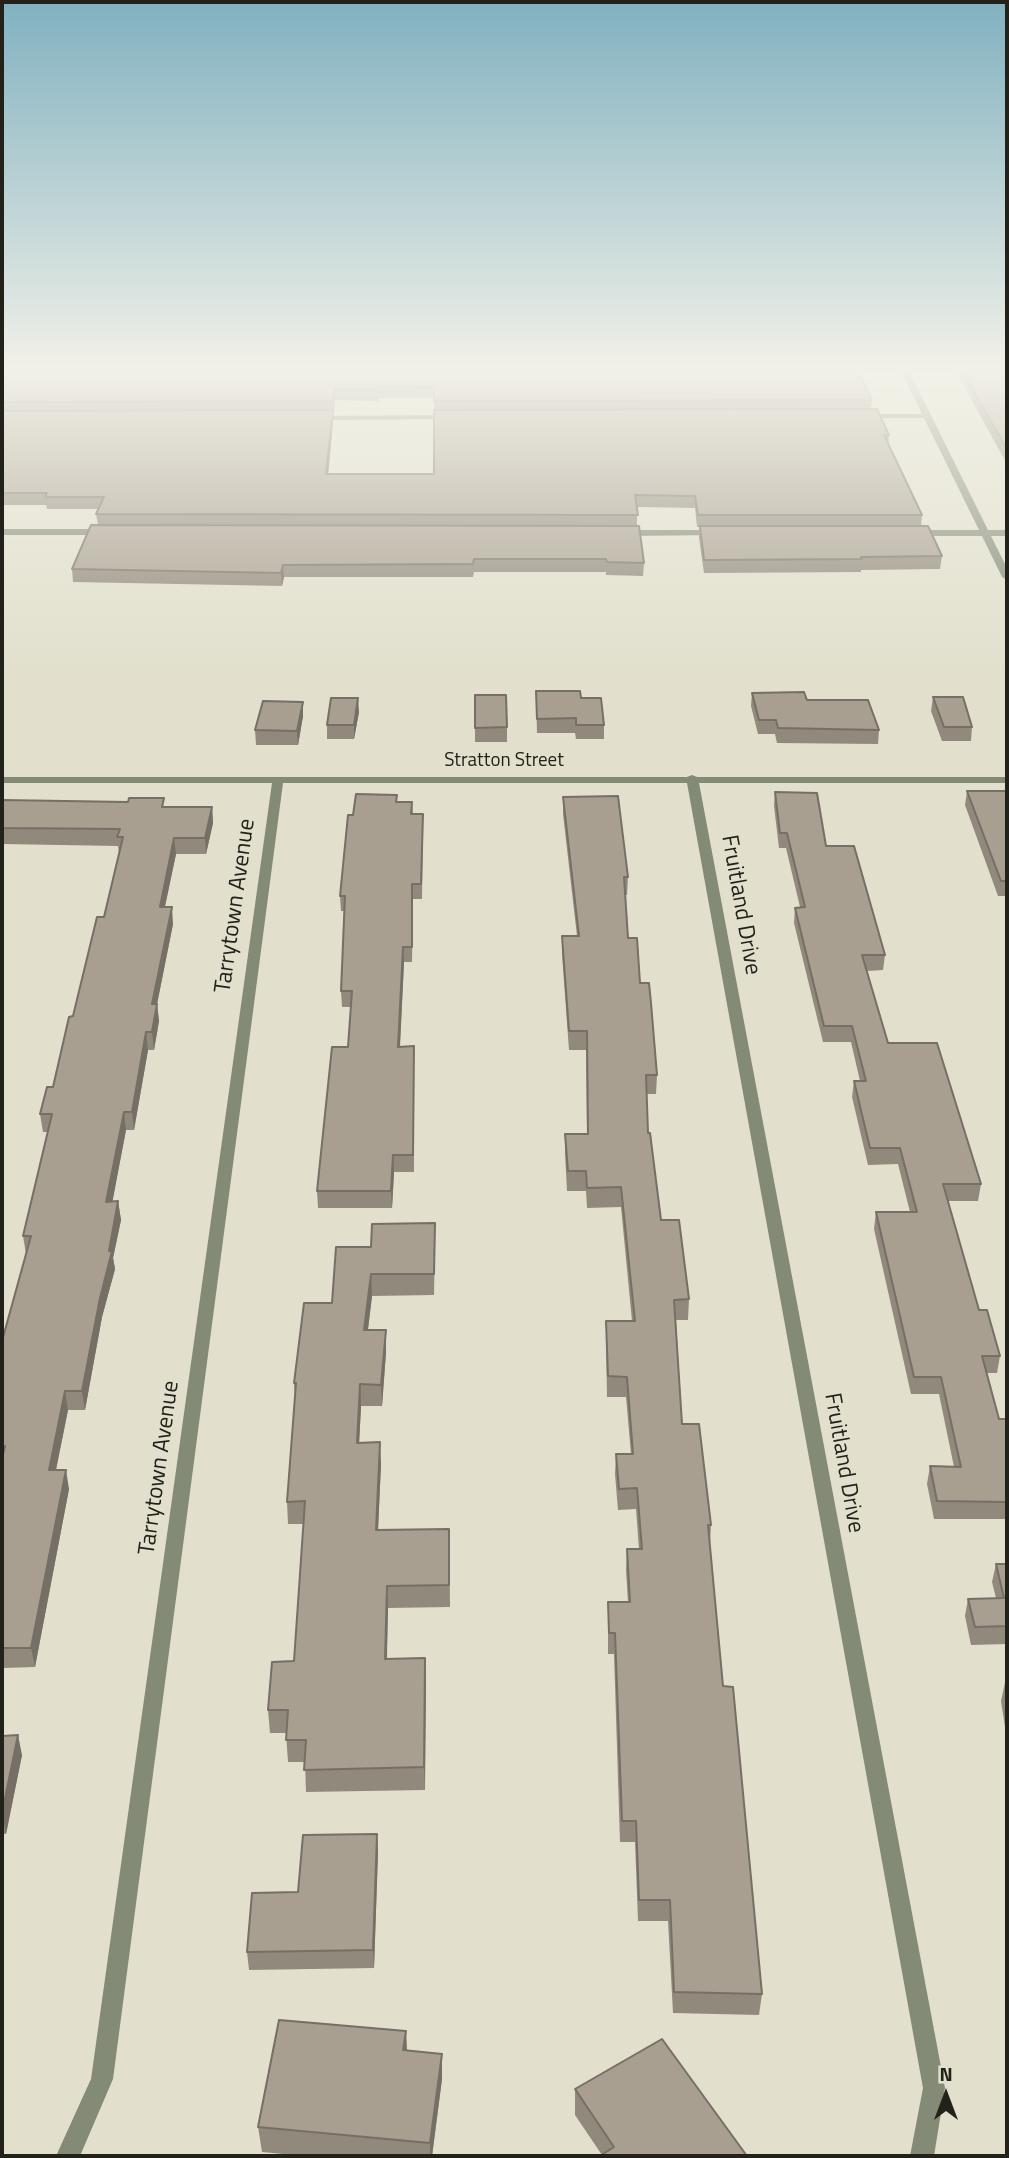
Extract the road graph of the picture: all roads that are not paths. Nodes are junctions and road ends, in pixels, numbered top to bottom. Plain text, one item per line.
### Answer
1 (955, 472) edge
2 (2, 532) edge
3 (113, 532) edge
4 (612, 533) edge
5 (724, 533) edge
6 (904, 533) edge
7 (987, 533) junction
8 (1007, 533) edge
9 (1007, 577) edge
10 (692, 778) junction
11 (278, 779) junction
12 (2, 780) edge
13 (1007, 780) edge
14 (68, 2156) edge
15 (922, 2156) edge

1 - 7 street
2 - 3 street
4 - 5 street
6 - 7 street
7 - 8 street
7 - 9 street
10 - 11 street, Stratton Street
10 - 13 street, Stratton Street
10 - 15 street, Fruitland Drive
11 - 12 street, Stratton Street
11 - 14 street, Tarrytown Avenue

